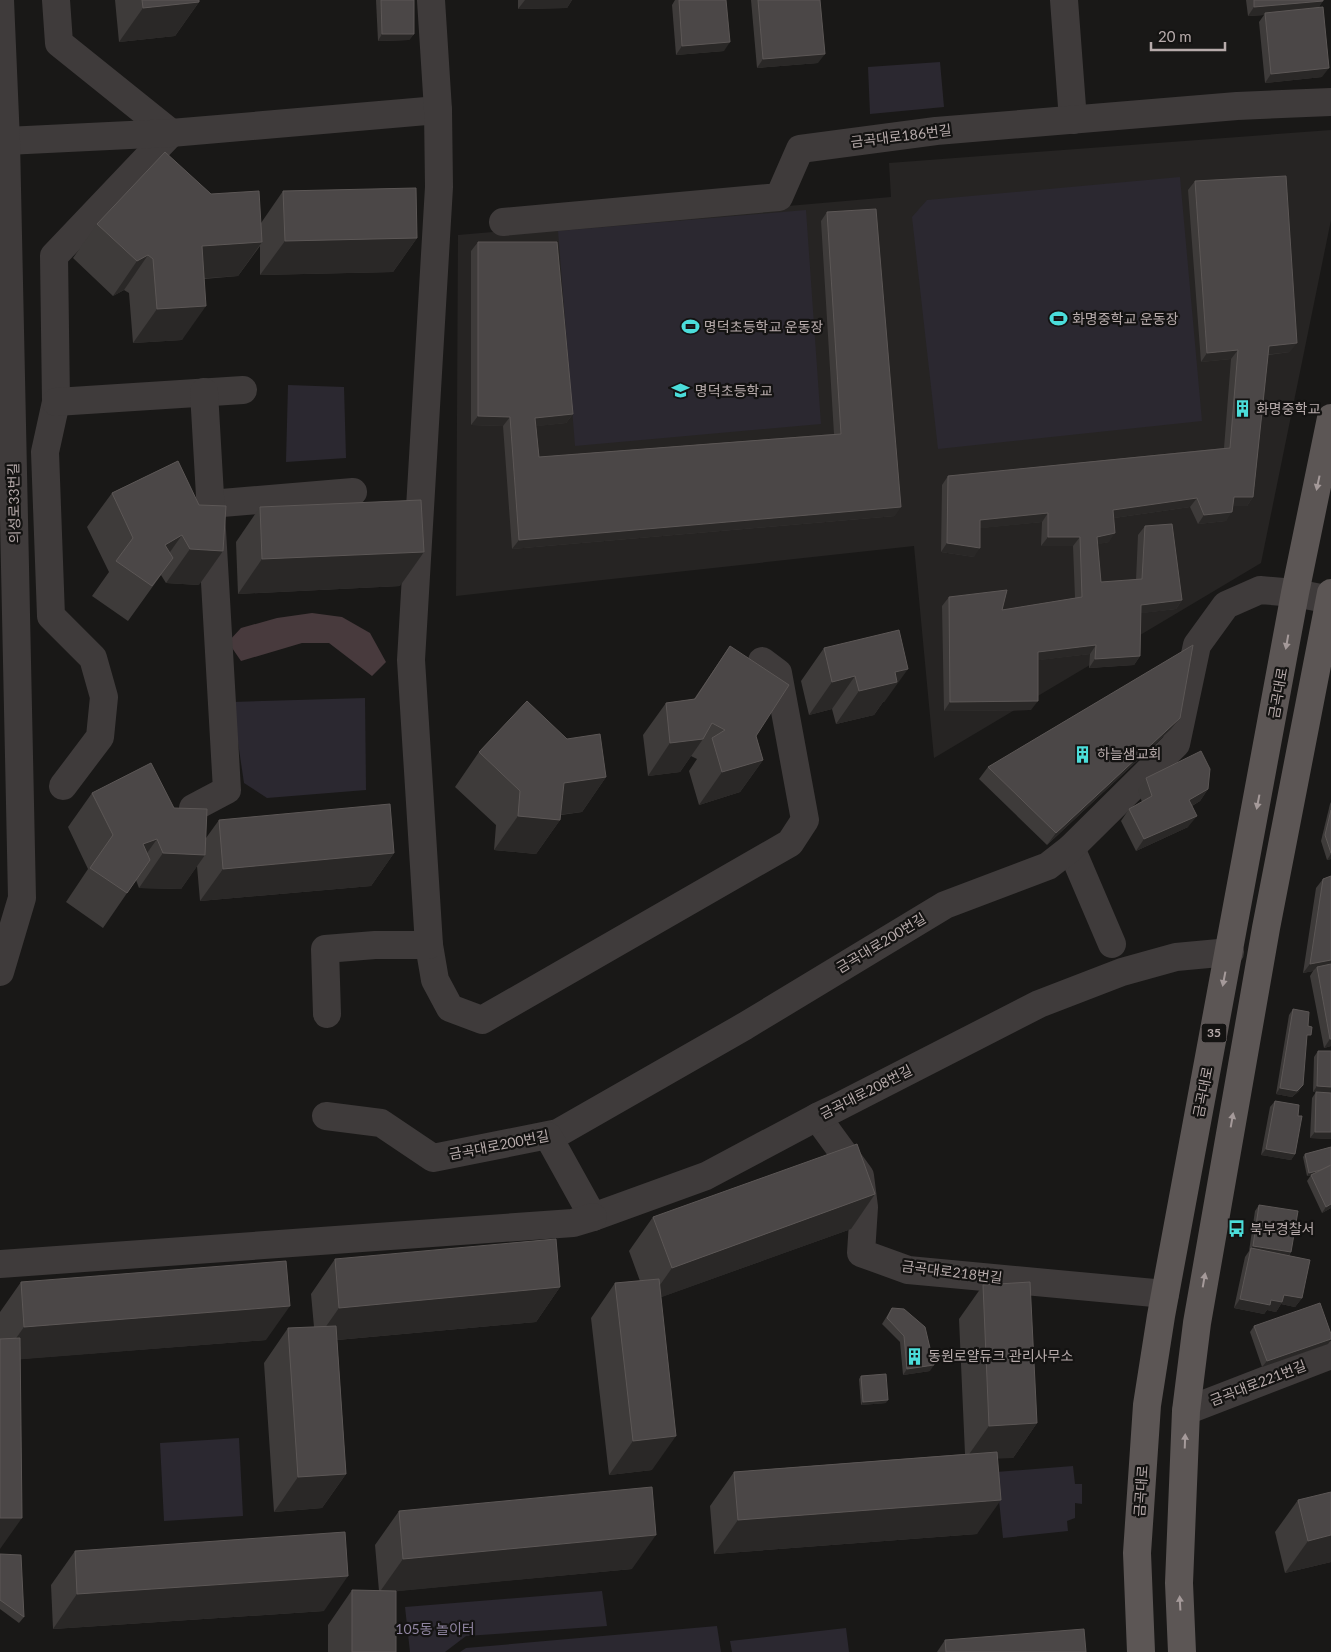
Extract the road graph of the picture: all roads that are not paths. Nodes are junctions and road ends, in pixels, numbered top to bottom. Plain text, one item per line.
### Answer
1 (0, 0) edge
2 (56, 0) edge
3 (431, 0) edge
4 (1064, 0) edge
5 (1331, 102) edge
6 (438, 110) junction
7 (1073, 120) junction
8 (171, 133) junction
9 (6, 141) junction
10 (503, 222) dead end
11 (243, 390) dead end
12 (204, 392) junction
13 (56, 402) junction
14 (1331, 418) edge
15 (353, 492) dead end
16 (210, 504) junction
17 (1295, 593) junction
18 (1331, 598) edge
19 (762, 661) dead end
20 (63, 786) dead end
21 (194, 808) edge
22 (1071, 848) junction
23 (1112, 944) dead end
24 (429, 945) junction
25 (1230, 952) junction
26 (0, 972) edge
27 (327, 1014) dead end
28 (326, 1116) dead end
29 (817, 1116) junction
30 (548, 1136) junction
31 (592, 1217) junction
32 (0, 1264) edge
33 (1166, 1294) junction
34 (1331, 1356) edge
35 (1186, 1411) junction
36 (1141, 1652) edge
37 (1182, 1652) edge

1 - 9 street, 의성로33번길
2 - 8 street
3 - 6 street
4 - 7 street
5 - 7 street, 금곡대로186번길
6 - 8 street
6 - 24 street
7 - 10 street, 금곡대로186번길
8 - 9 street
8 - 13 street
9 - 26 street, 의성로33번길
11 - 12 street
12 - 13 street
12 - 16 street
13 - 20 street
14 -> 17 main road, 금곡대로 / 35
15 - 16 street
16 - 21 street
17 - 18 street, 금곡대로200번길
17 - 22 street, 금곡대로200번길
17 -> 25 main road, 금곡대로 / 35
35 -> 18 main road, 35
19 - 24 street
22 - 23 street
22 - 30 street, 금곡대로200번길
24 - 27 street
25 - 29 street, 금곡대로208번길
25 -> 33 main road, 금곡대로 / 35
28 - 30 street, 금곡대로200번길
29 - 31 street, 금곡대로208번길
29 - 33 street, 금곡대로218번길
30 - 31 street
31 - 32 street, 금곡대로208번길
33 - 36 main road, 금곡대로 / 35
34 - 35 street, 금곡대로221번길
37 -> 35 main road, 35

